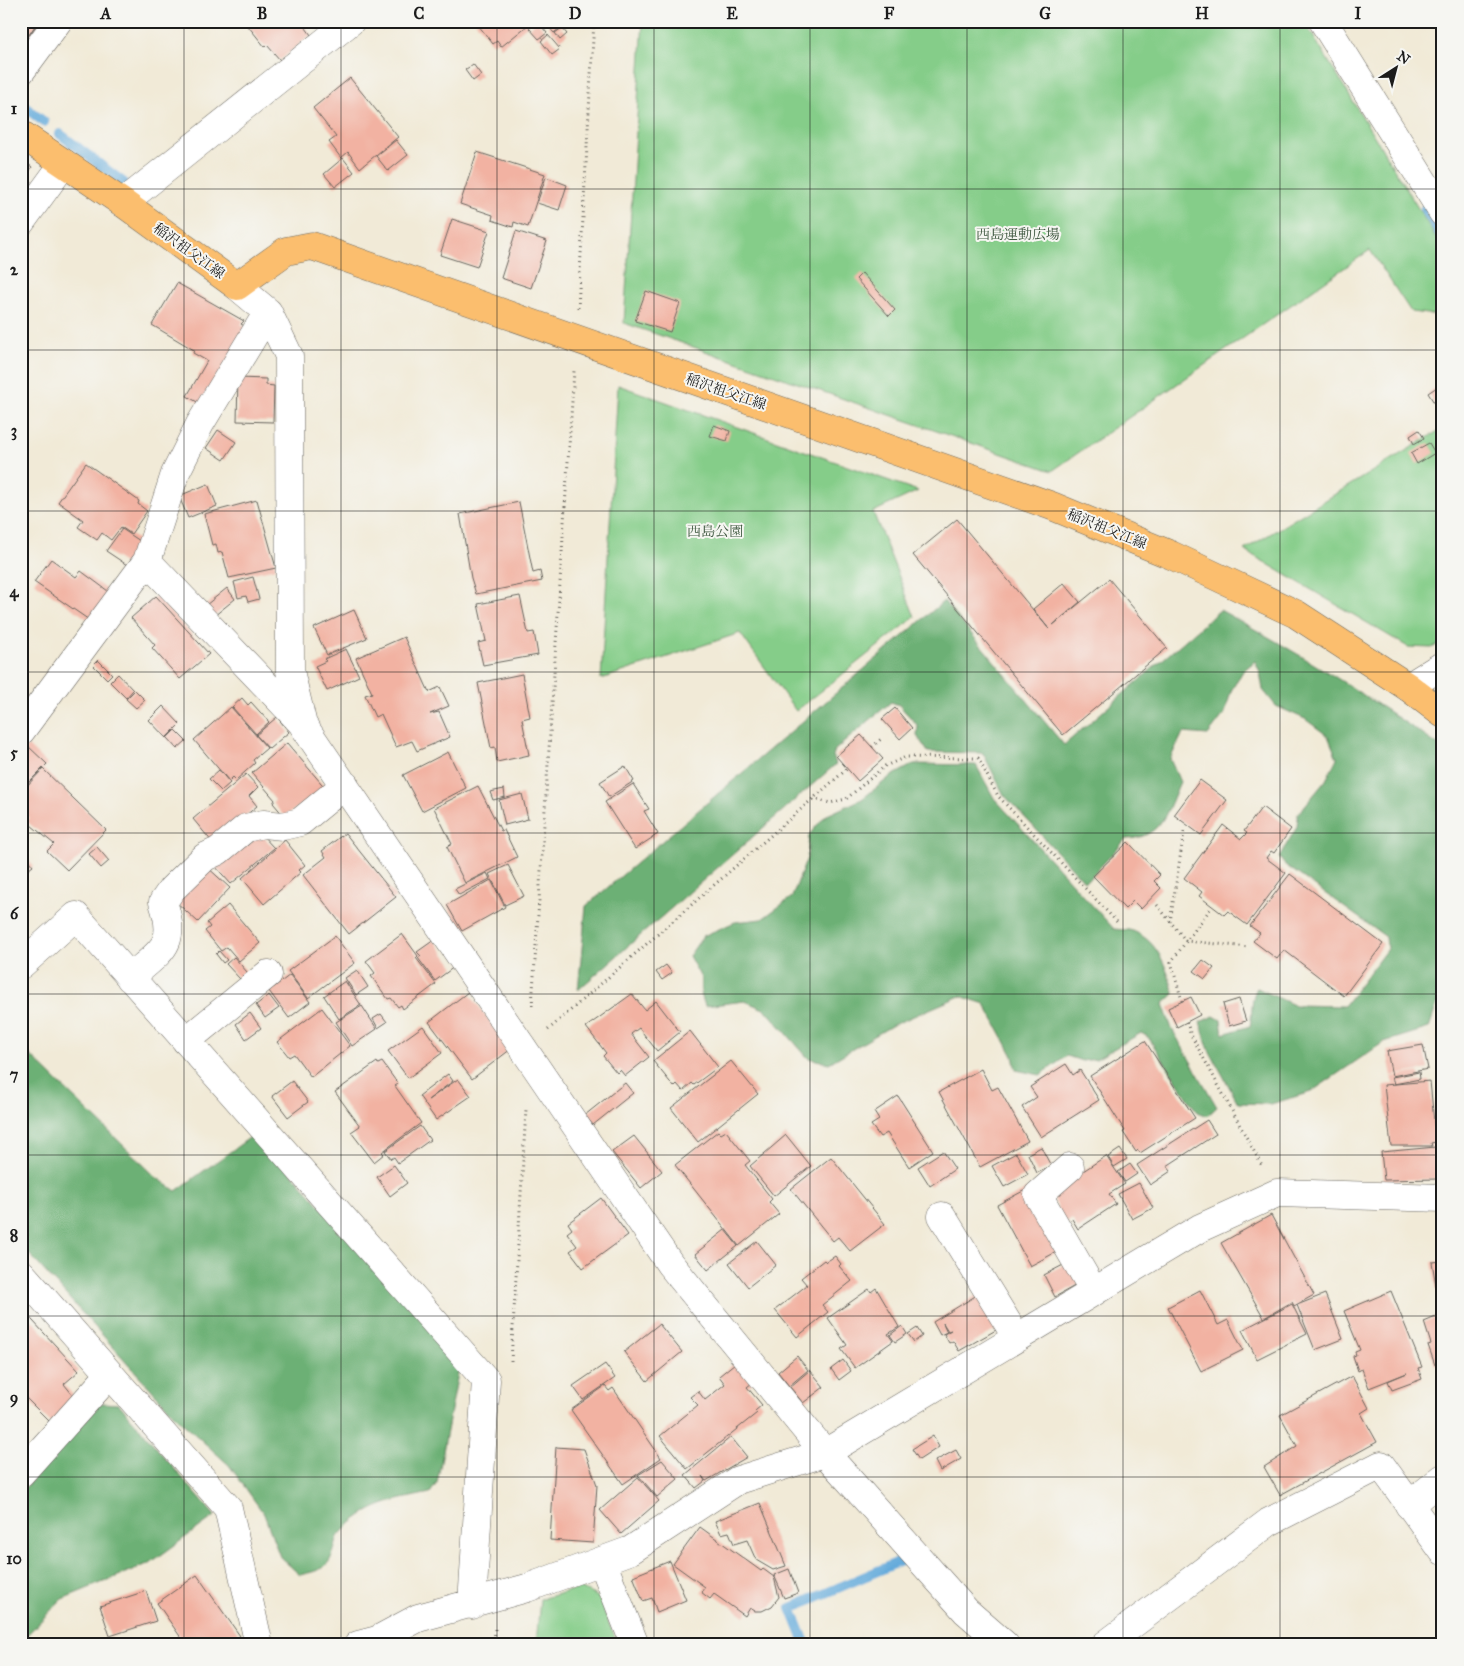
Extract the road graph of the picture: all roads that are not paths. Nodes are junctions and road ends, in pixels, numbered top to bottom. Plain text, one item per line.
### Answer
1 (58, 21) edge
2 (351, 21) edge
3 (1323, 21) edge
4 (21, 71) edge
5 (21, 134) edge
6 (64, 163) junction
7 (123, 203) junction
8 (1443, 213) edge
9 (21, 222) edge
10 (237, 286) junction
11 (268, 312) junction
12 (147, 561) junction
13 (1443, 665) edge
14 (1408, 687) junction
15 (1443, 714) edge
16 (304, 725) junction
17 (21, 731) edge
18 (345, 785) junction
19 (21, 965) edge
20 (268, 974) dead end
21 (130, 978) junction
22 (186, 1041) junction
23 (1070, 1167) dead end
24 (1443, 1198) edge
25 (942, 1216) dead end
26 (21, 1273) edge
27 (1094, 1292) junction
28 (1017, 1338) junction
29 (110, 1374) junction
30 (825, 1452) junction
31 (21, 1473) edge
32 (1443, 1478) edge
33 (1409, 1505) junction
34 (1443, 1551) edge
35 (602, 1561) junction
36 (484, 1601) junction
37 (994, 1641) edge
38 (260, 1645) edge
39 (358, 1645) edge
40 (635, 1645) edge
41 (1105, 1645) edge

1 - 4 street
2 - 7 street
3 - 8 street
5 - 6 main road, 稲沢祖父江線
6 - 7 main road, 稲沢祖父江線
6 - 9 street
7 - 10 main road, 稲沢祖父江線
10 - 11 street
10 - 14 main road, 稲沢祖父江線
11 - 12 street
11 - 16 street
12 - 16 street
12 - 17 street
13 - 14 street
14 - 15 main road, 稲沢祖父江線
16 - 18 street
18 - 21 street
18 - 30 street
19 - 21 street
20 - 22 street
21 - 22 street
22 - 36 street
23 - 27 street
24 - 27 street
25 - 28 street
26 - 29 street
27 - 28 street
28 - 30 street
29 - 31 street
29 - 38 street
30 - 35 street
30 - 37 street
32 - 33 street
33 - 34 street
33 - 41 street
35 - 36 street
35 - 40 street
36 - 39 street

